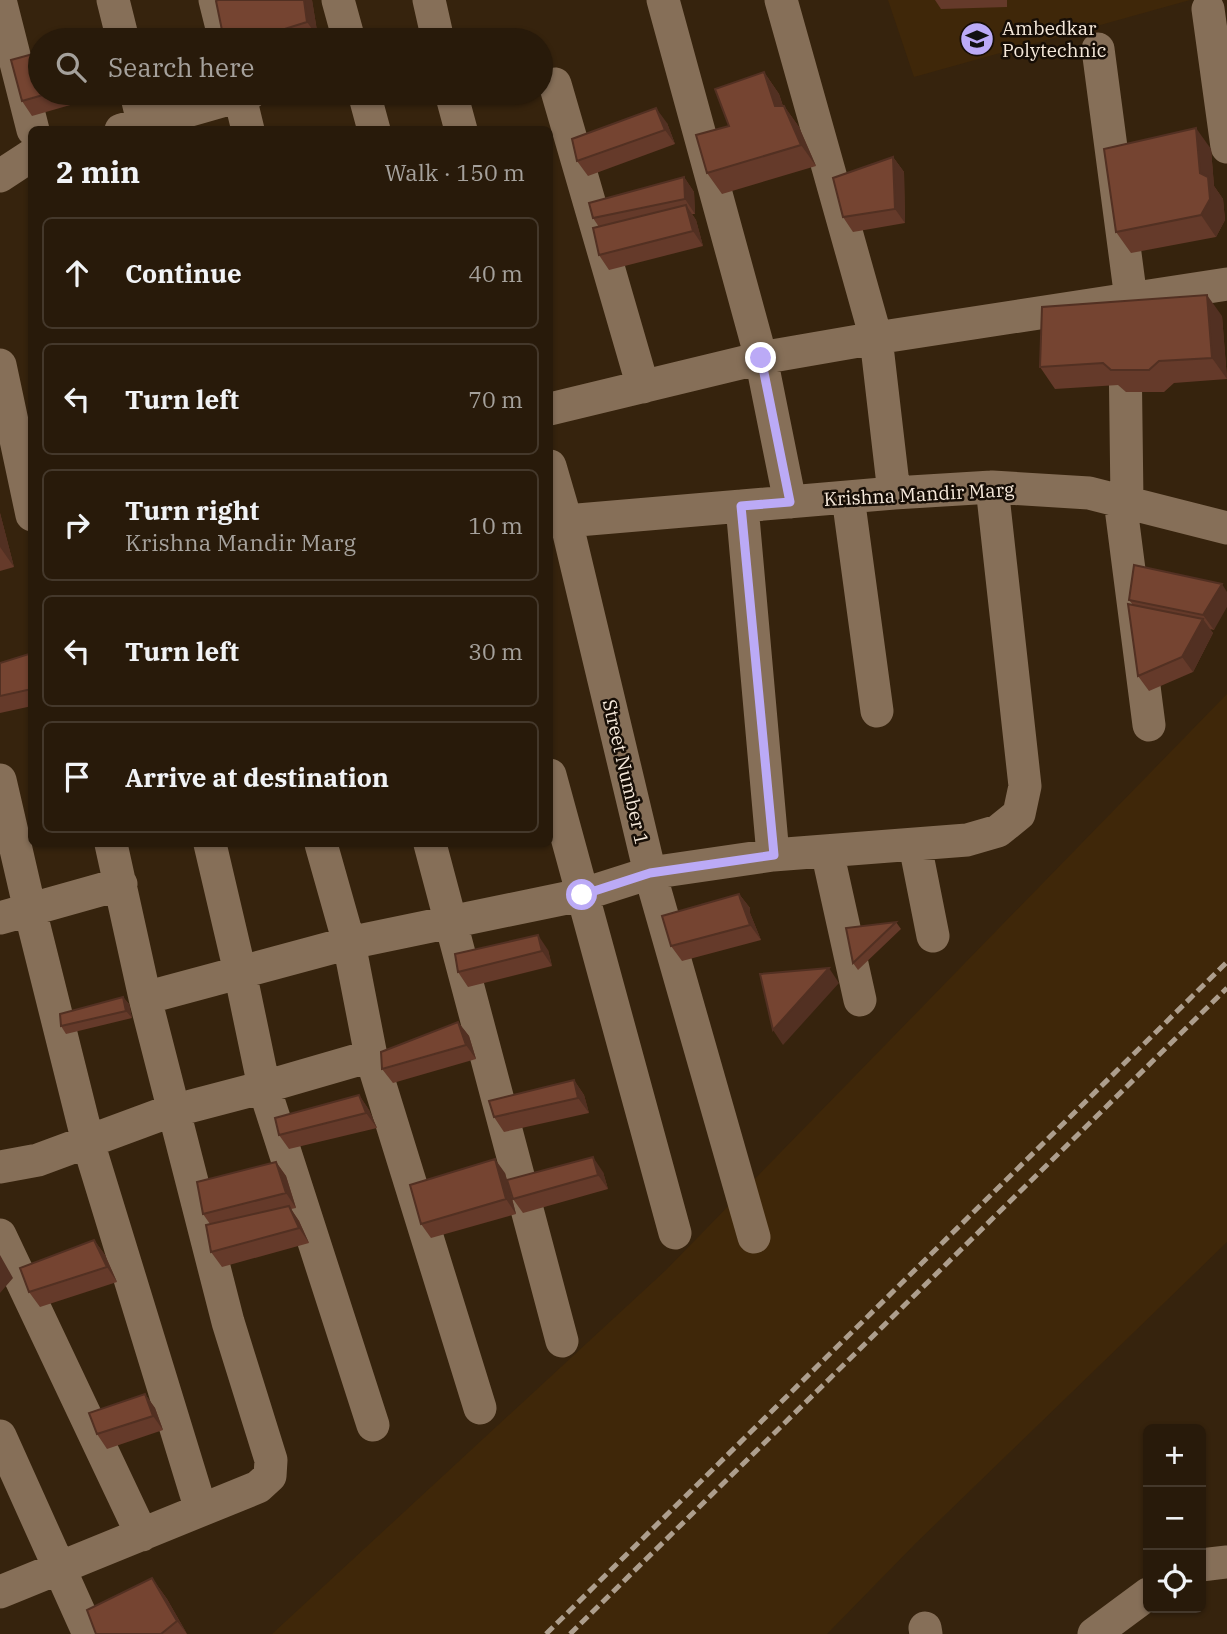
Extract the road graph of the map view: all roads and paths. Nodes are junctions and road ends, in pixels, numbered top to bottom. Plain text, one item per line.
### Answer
1 (0, 0) edge
2 (113, 0) edge
3 (215, 0) edge
4 (338, 0) edge
5 (429, 0) edge
6 (663, 0) edge
7 (781, 0) edge
8 (1208, 9) dead end
9 (120, 28) edge
10 (222, 28) edge
11 (346, 28) edge
12 (435, 28) edge
13 (1098, 49) dead end
14 (555, 84) dead end
15 (196, 105) edge
16 (245, 105) edge
17 (367, 105) edge
18 (455, 105) edge
19 (137, 119) edge
20 (32, 126) edge
21 (247, 126) edge
22 (373, 126) edge
23 (460, 126) edge
24 (1227, 147) edge
25 (28, 158) edge
26 (0, 176) edge
27 (1227, 284) edge
28 (1127, 299) junction
29 (876, 338) junction
30 (761, 358) junction
31 (0, 365) edge
32 (643, 387) junction
33 (553, 408) edge
34 (553, 479) edge
35 (992, 486) junction
36 (894, 493) junction
37 (28, 496) edge
38 (848, 497) junction
39 (1124, 501) junction
40 (790, 502) junction
41 (741, 506) junction
42 (566, 521) junction
43 (1227, 528) edge
44 (877, 711) dead end
45 (1149, 725) dead end
46 (0, 780) edge
47 (553, 786) edge
48 (915, 845) junction
49 (112, 847) edge
50 (211, 847) edge
51 (322, 847) edge
52 (431, 847) edge
53 (827, 851) junction
54 (774, 855) junction
55 (650, 873) junction
56 (121, 884) junction
57 (582, 895) junction
58 (15, 914) edge
59 (450, 922) junction
60 (933, 936) dead end
61 (349, 943) junction
62 (240, 972) junction
63 (145, 998) junction
64 (860, 1000) dead end
65 (371, 1056) junction
66 (264, 1087) junction
67 (175, 1111) junction
68 (88, 1142) junction
69 (0, 1167) edge
70 (675, 1233) dead end
71 (0, 1235) edge
72 (754, 1237) dead end
73 (562, 1340) dead end
74 (480, 1408) dead end
75 (373, 1425) dead end
76 (0, 1436) edge
77 (201, 1510) junction
78 (142, 1535) junction
79 (1227, 1562) edge
80 (1206, 1564) edge
81 (60, 1568) junction
82 (0, 1592) edge
83 (1143, 1598) edge
84 (89, 1634) edge
85 (1094, 1634) edge

1 - 20 street
2 - 9 street
3 - 10 street
4 - 11 street
5 - 12 street
6 - 30 street
7 - 29 street
8 - 24 street
13 - 28 street
14 - 32 street
15 - 19 street
16 - 21 street
17 - 22 street
18 - 23 street
25 - 26 street
27 - 28 street
28 - 29 street
28 - 39 street
29 - 30 street
29 - 36 street
30 - 32 street
30 - 40 street
31 - 37 street
32 - 33 street
34 - 42 street, Street Number 1
35 - 36 street, Krishna Mandir Marg
35 - 39 street, Krishna Mandir Marg
35 - 48 street
36 - 38 street, Krishna Mandir Marg
38 - 40 street, Krishna Mandir Marg
38 - 44 street
39 - 43 street, Krishna Mandir Marg
39 - 45 street
40 - 41 street, Krishna Mandir Marg
41 - 42 street, Krishna Mandir Marg
41 - 54 street
42 - 55 street, Street Number 1
46 - 58 street
47 - 57 street
48 - 53 street
48 - 60 street
49 - 56 street
50 - 62 street
51 - 61 street
52 - 59 street
53 - 54 street
53 - 64 street
54 - 55 street
55 - 57 street
55 - 72 street, Street Number 1
56 - 58 street
56 - 63 street
57 - 59 street
57 - 70 street
58 - 68 street
59 - 61 street
59 - 73 street
61 - 62 street
61 - 65 street
62 - 63 street
62 - 66 street
63 - 67 street
65 - 66 street
65 - 74 street
66 - 67 street
66 - 75 street
67 - 68 street
67 - 77 street
68 - 69 street
68 - 77 street
71 - 78 street
76 - 81 street
77 - 78 street
78 - 81 street
79 - 80 street
81 - 82 street
81 - 84 street
83 - 85 street

